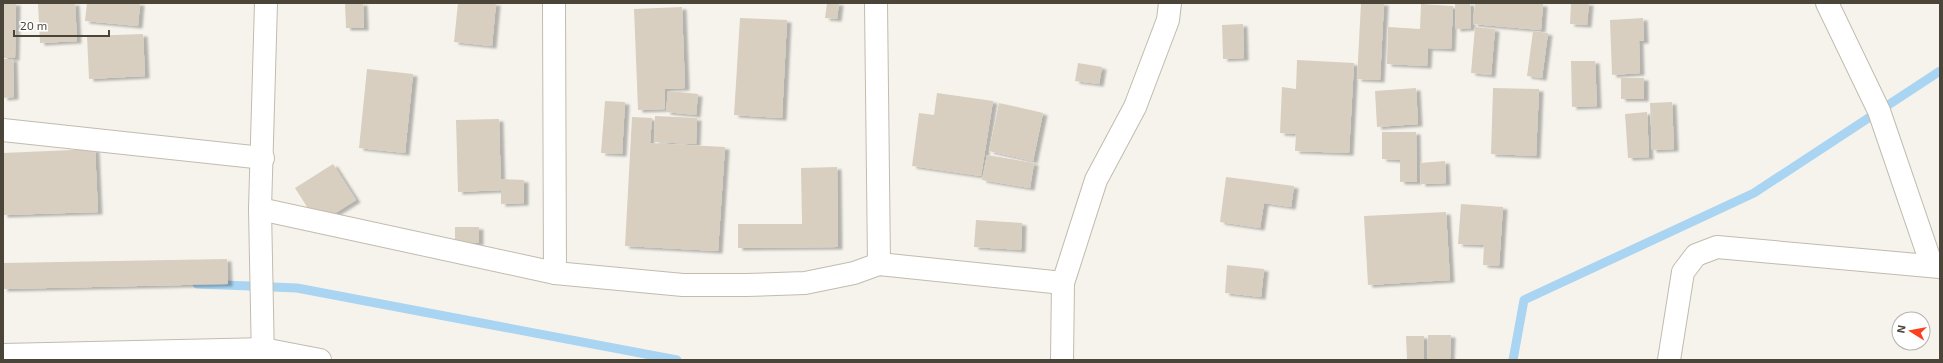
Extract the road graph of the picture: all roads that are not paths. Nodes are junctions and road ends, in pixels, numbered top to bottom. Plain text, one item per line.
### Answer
1 (266, 3) edge
2 (554, 3) edge
3 (876, 3) edge
4 (1170, 3) edge
5 (1827, 3) edge
6 (3, 130) edge
7 (263, 158) junction
8 (260, 209) junction
9 (879, 264) junction
10 (1936, 266) edge
11 (555, 272) junction
12 (1063, 283) junction
13 (263, 354) edge
14 (3, 355) edge
15 (320, 360) edge
16 (1062, 360) edge
17 (1670, 360) edge

1 - 7 street
2 - 11 street
3 - 9 street
4 - 12 street
5 - 10 street
6 - 7 street
7 - 8 street
8 - 11 street
8 - 13 street
9 - 11 street
9 - 12 street
10 - 17 street
12 - 16 street
13 - 14 street
13 - 15 street

